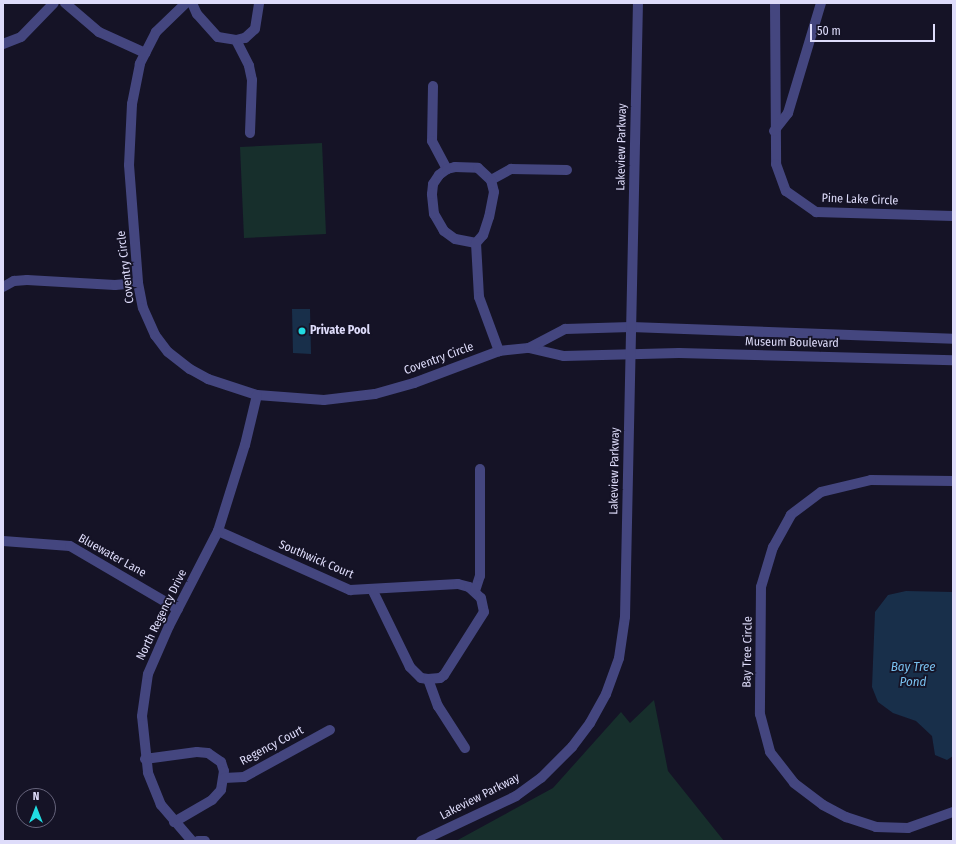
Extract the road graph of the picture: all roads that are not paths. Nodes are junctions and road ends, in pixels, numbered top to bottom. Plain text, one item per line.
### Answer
1 (54, 3) edge
2 (65, 3) edge
3 (186, 3) edge
4 (192, 3) edge
5 (258, 3) edge
6 (638, 3) edge
7 (775, 3) edge
8 (821, 3) edge
9 (236, 40) junction
10 (3, 44) edge
11 (145, 52) junction
12 (433, 86) dead end
13 (774, 131) junction
14 (250, 133) dead end
15 (447, 169) junction
16 (567, 170) dead end
17 (491, 180) junction
18 (953, 216) edge
19 (476, 243) junction
20 (138, 283) junction
21 (3, 287) edge
22 (631, 327) junction
23 (953, 339) edge
24 (529, 348) junction
25 (499, 351) junction
26 (630, 355) junction
27 (953, 360) edge
28 (257, 395) junction
29 (480, 469) dead end
30 (953, 481) edge
31 (218, 531) junction
32 (3, 541) edge
33 (373, 591) junction
34 (475, 591) junction
35 (178, 609) junction
36 (428, 680) junction
37 (330, 730) dead end
38 (465, 748) dead end
39 (145, 759) junction
40 (224, 778) junction
41 (953, 812) edge
42 (174, 822) junction
43 (192, 841) edge
44 (198, 841) edge
45 (205, 841) edge
46 (421, 841) edge

1 - 10 street
2 - 11 street
3 - 11 street, Coventry Circle
4 - 9 street
5 - 9 street
6 - 22 street, Lakeview Parkway
7 - 13 street, Pine Lake Circle
8 - 13 street
9 - 14 street
11 - 20 street, Coventry Circle
12 - 15 street
13 - 18 street, Pine Lake Circle
15 - 17 street
15 - 19 street
16 - 17 street
17 - 19 street
19 - 25 street
20 - 21 street
20 - 28 street, Coventry Circle
22 - 23 street, Museum Boulevard
22 - 24 street, Coventry Circle
22 - 26 street, Lakeview Parkway
24 - 25 street, Coventry Circle
24 - 26 street, Coventry Circle
25 - 28 street, Coventry Circle
26 - 27 street, Museum Boulevard
26 - 46 street, Lakeview Parkway
28 - 31 street, North Regency Drive
29 - 34 street
30 - 41 street, Bay Tree Circle
31 - 33 street, Southwick Court
31 - 35 street, North Regency Drive
32 - 35 street, Bluewater Lane
33 - 34 street
33 - 36 street
34 - 36 street
35 - 39 street, North Regency Drive
36 - 38 street
37 - 40 street, Regency Court
39 - 40 street
39 - 42 street, North Regency Drive
40 - 42 street
42 - 43 street, North Regency Drive
44 - 45 street

